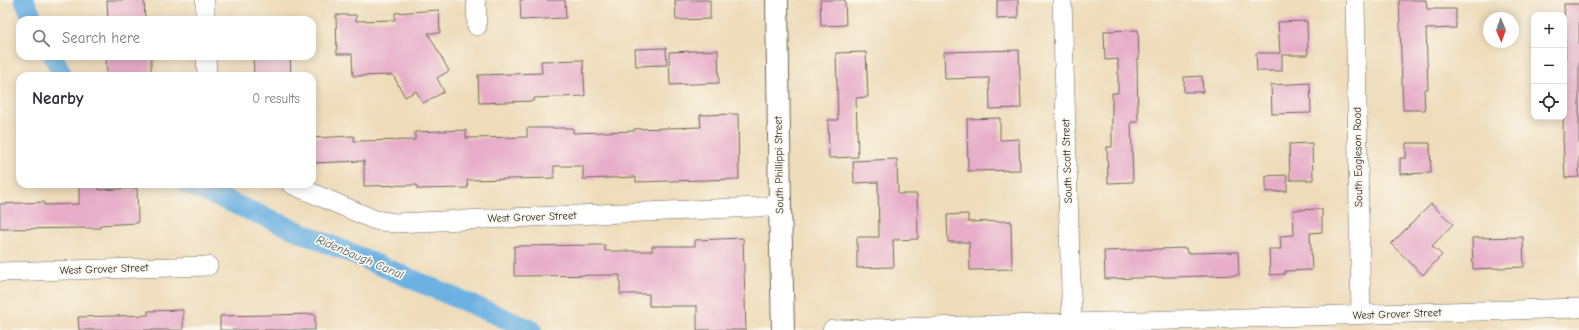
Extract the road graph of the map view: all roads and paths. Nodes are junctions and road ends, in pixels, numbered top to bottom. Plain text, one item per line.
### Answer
1 (205, 0) edge
2 (476, 0) edge
3 (777, 0) edge
4 (1062, 0) edge
5 (1355, 0) edge
6 (205, 16) edge
7 (478, 26) dead end
8 (206, 60) edge
9 (207, 72) edge
10 (300, 188) edge
11 (780, 206) junction
12 (208, 266) dead end
13 (0, 272) edge
14 (1579, 308) edge
15 (1361, 315) junction
16 (1072, 323) junction
17 (783, 330) edge
18 (832, 330) edge

1 - 6 street
2 - 7 street
3 - 11 street, South Phillippi Street
4 - 16 street, South Scott Street
5 - 15 street, South Eagleson Road
8 - 9 street
10 - 11 street, West Grover Street
11 - 17 street, South Phillippi Street
12 - 13 street, West Grover Street
14 - 15 street, West Grover Street
15 - 16 street, West Grover Street
16 - 18 street, West Grover Street

